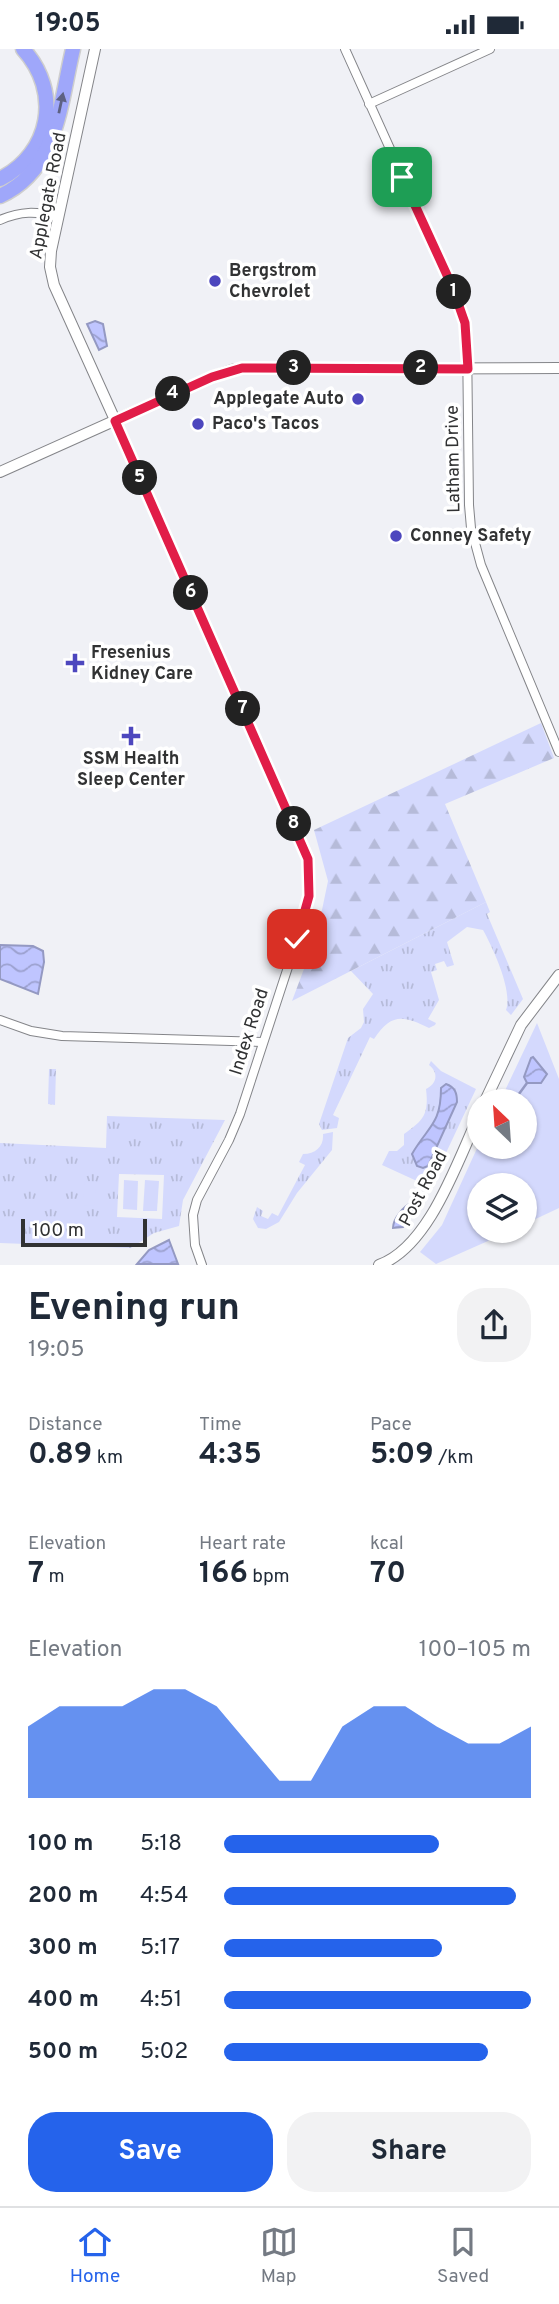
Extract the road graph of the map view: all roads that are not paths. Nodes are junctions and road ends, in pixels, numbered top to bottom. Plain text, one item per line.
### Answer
1 (23, 49) edge
2 (73, 49) edge
3 (95, 49) edge
4 (345, 49) edge
5 (489, 49) edge
6 (369, 104) junction
7 (0, 180) edge
8 (0, 196) edge
9 (57, 217) junction
10 (0, 220) edge
11 (559, 368) edge
12 (468, 369) junction
13 (115, 421) junction
14 (0, 471) edge
15 (559, 752) edge
16 (559, 975) edge
17 (0, 1020) edge
18 (262, 1042) junction
19 (491, 1089) edge
20 (467, 1139) edge
21 (202, 1265) edge
22 (379, 1265) edge

1 - 7 highway
8 -> 2 highway
3 - 9 street, Applegate Road
4 - 6 street, Latham Drive
5 - 6 street
6 - 12 street, Latham Drive
9 - 10 street
9 - 13 street, Applegate Road
11 - 12 street
12 - 13 street
12 - 15 street, Latham Drive
13 - 14 street
13 - 18 street, Index Road
16 - 19 street
17 - 18 street
18 - 21 street, Index Road
20 - 22 street, Post Road

